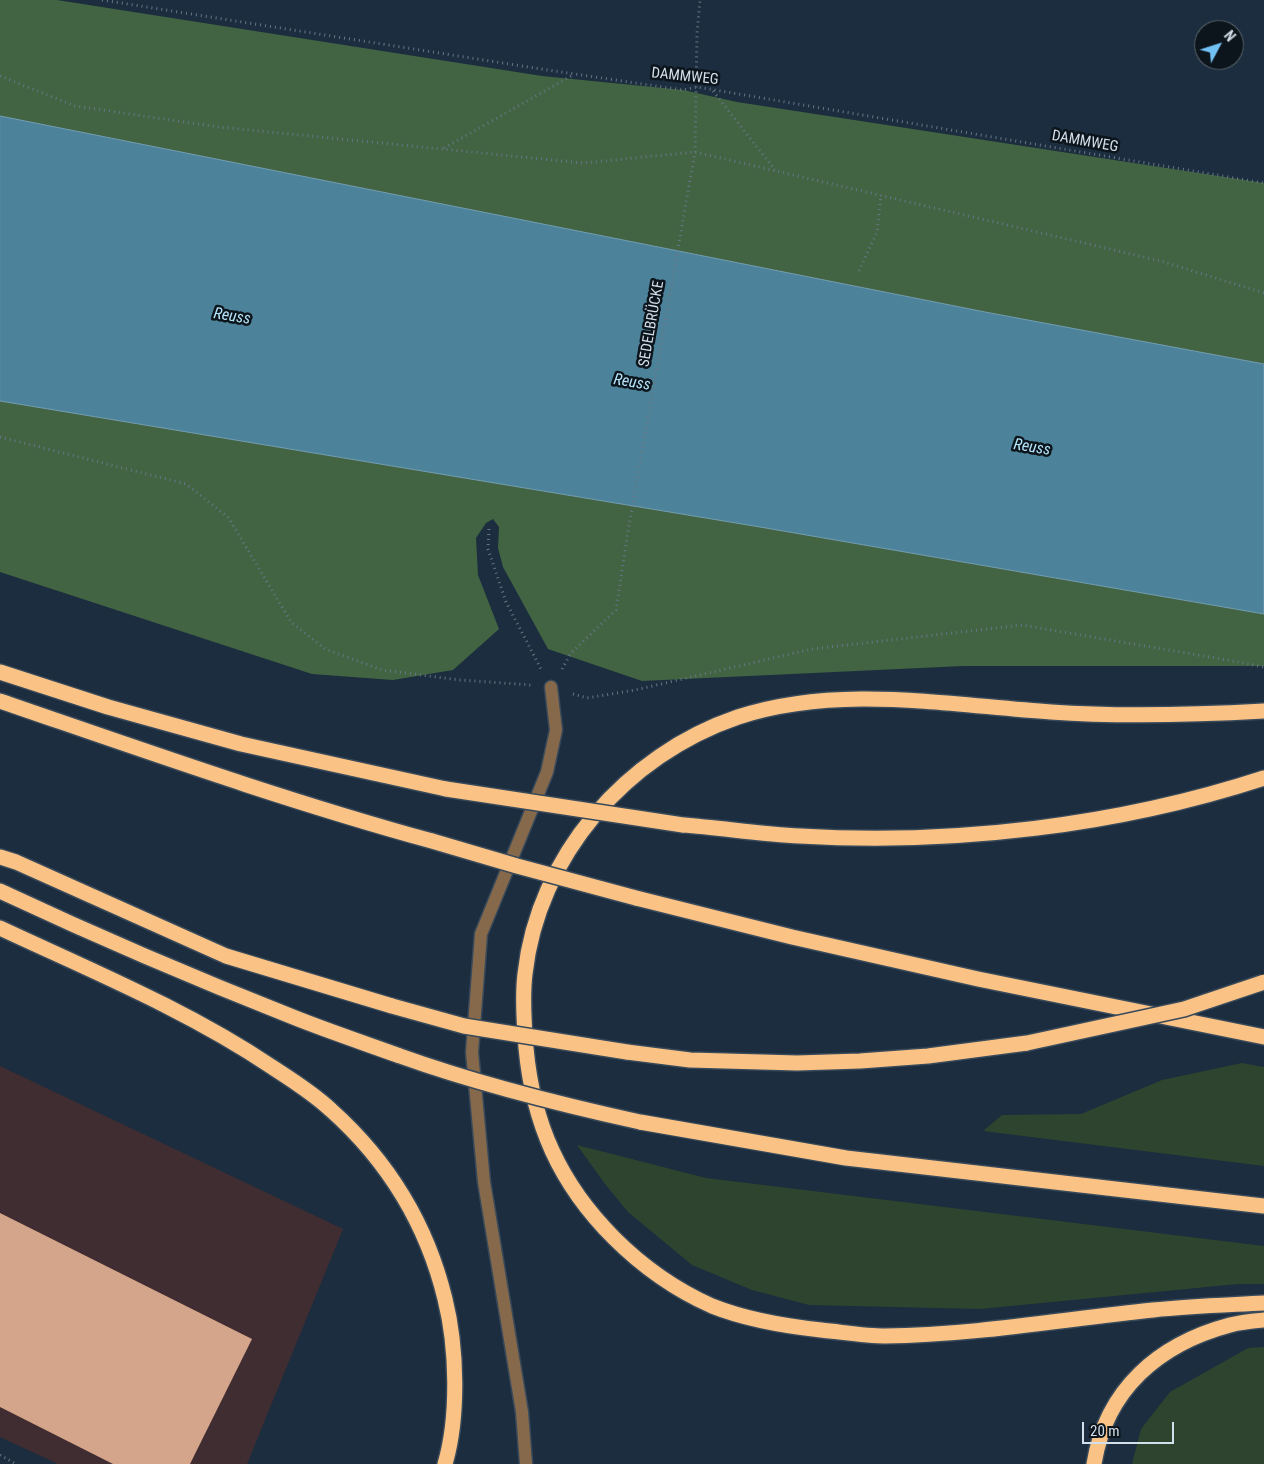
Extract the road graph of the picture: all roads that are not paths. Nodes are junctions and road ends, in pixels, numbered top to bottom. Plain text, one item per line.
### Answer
1 (0, 672) edge
2 (552, 687) road end
3 (0, 701) edge
4 (1264, 711) edge
5 (1264, 778) edge
6 (0, 857) edge
7 (0, 891) edge
8 (0, 928) edge
9 (1264, 982) edge
10 (1264, 1037) edge
11 (1264, 1206) edge
12 (1264, 1303) edge
13 (1264, 1320) edge
14 (445, 1464) edge
15 (526, 1464) edge
16 (1094, 1464) edge

1 - 5 highway, bridge
2 - 15 lane
3 - 10 highway, bridge
4 - 12 highway
6 - 9 highway, bridge
7 - 11 highway, bridge
8 - 14 highway
13 - 16 highway

